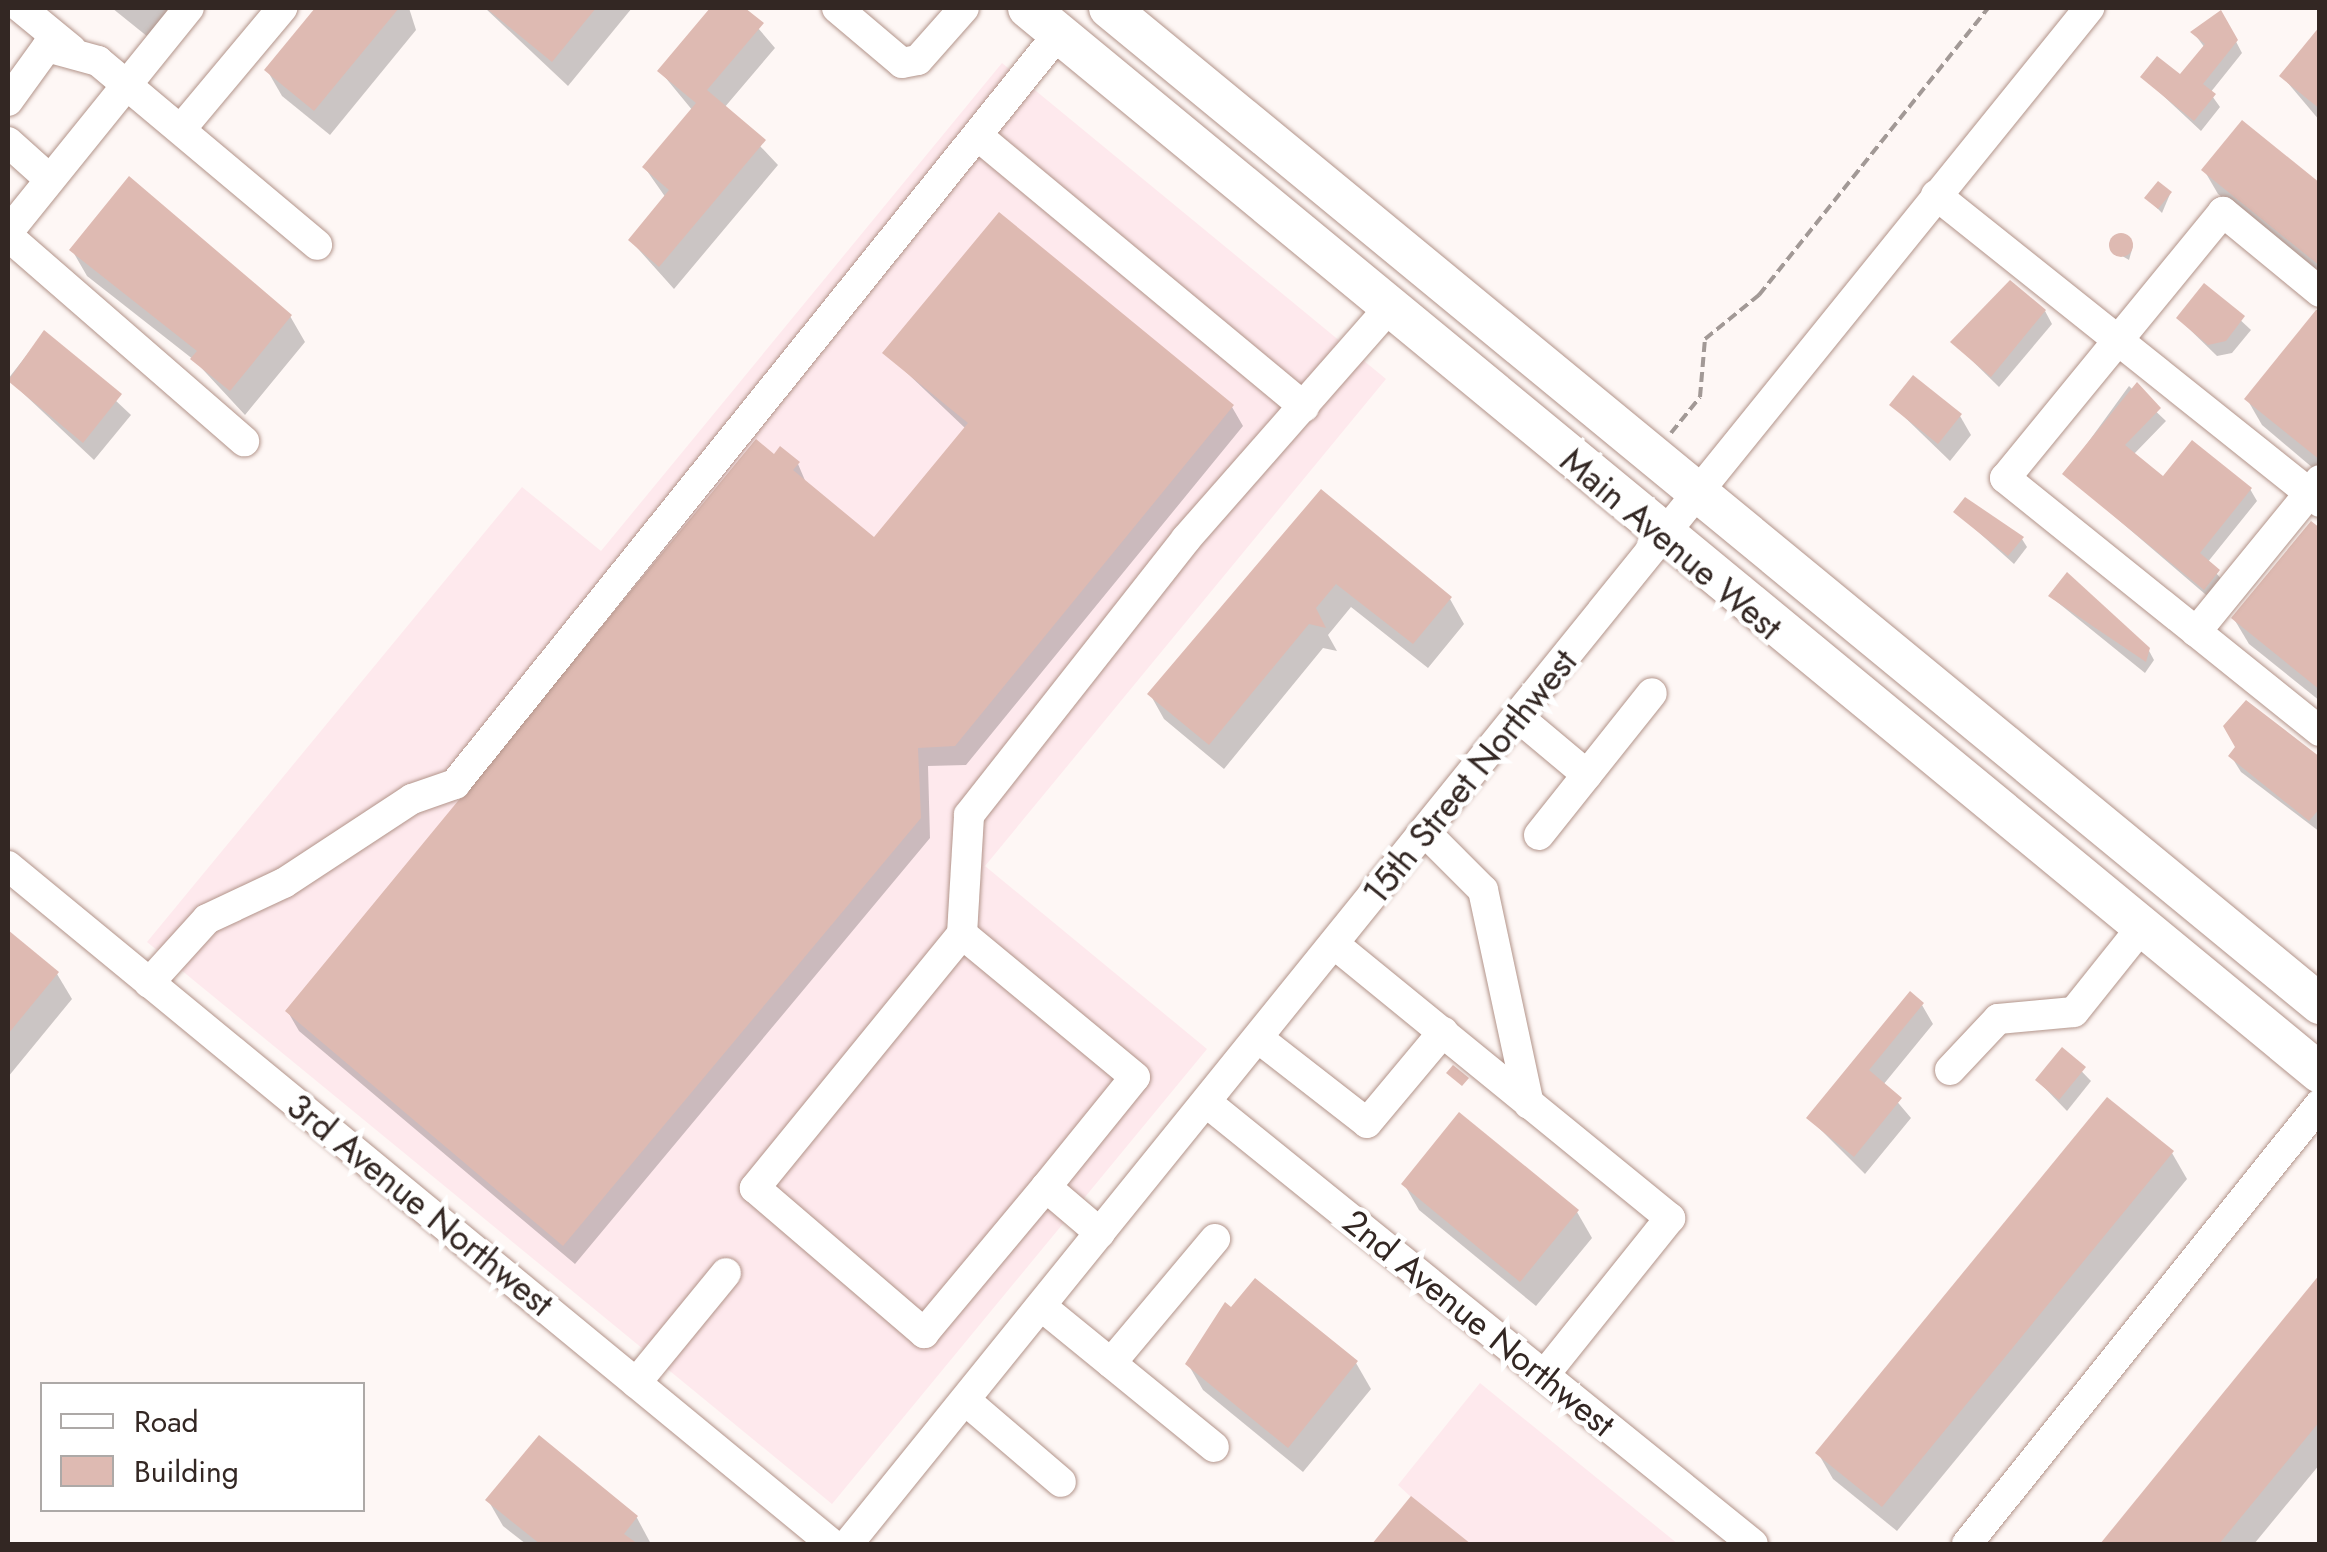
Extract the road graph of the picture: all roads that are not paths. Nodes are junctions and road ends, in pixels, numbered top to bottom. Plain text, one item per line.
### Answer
1 (21, 8) edge
2 (189, 8) edge
3 (282, 8) edge
4 (837, 8) edge
5 (964, 8) edge
6 (1109, 8) edge
7 (2089, 8) edge
8 (1044, 20) edge
9 (71, 49) junction
10 (127, 82) junction
11 (8, 101) edge
12 (182, 128) junction
13 (978, 136) junction
14 (8, 142) edge
15 (47, 177) junction
16 (1936, 195) junction
17 (8, 234) edge
18 (317, 245) dead end
19 (2320, 292) edge
20 (1388, 309) junction
21 (2120, 338) junction
22 (1304, 407) junction
23 (244, 441) dead end
24 (2316, 492) edge
25 (1694, 496) junction
26 (1660, 537) junction
27 (2196, 632) junction
28 (1652, 693) dead end
29 (1518, 716) junction
30 (2320, 731) edge
31 (1587, 774) junction
32 (1425, 832) junction
33 (1539, 835) dead end
34 (8, 866) edge
35 (2141, 928) junction
36 (962, 934) junction
37 (1334, 944) junction
38 (150, 983) junction
39 (2320, 1004) edge
40 (1443, 1032) junction
41 (1258, 1038) junction
42 (1950, 1070) dead end
43 (2320, 1074) edge
44 (1206, 1102) junction
45 (1530, 1104) junction
46 (2320, 1104) edge
47 (1046, 1187) junction
48 (1100, 1233) junction
49 (1214, 1239) dead end
50 (726, 1273) dead end
51 (1041, 1306) junction
52 (1111, 1363) junction
53 (1544, 1376) junction
54 (636, 1383) junction
55 (965, 1400) junction
56 (1214, 1447) dead end
57 (1061, 1482) dead end
58 (832, 1544) edge
59 (848, 1544) edge
60 (1753, 1544) edge
61 (1967, 1544) edge

1 - 9 street
2 - 10 street
3 - 12 street
4 - 5 street
6 - 25 main road, Main Avenue West
7 - 16 street, 15th Street Northwest
8 - 13 street
8 - 20 main road, Main Avenue West
9 - 10 street
9 - 11 street
10 - 12 street
10 - 15 street
12 - 18 street
13 - 22 street
13 - 38 street
14 - 15 street
15 - 17 street
16 - 21 street
16 - 25 street, 15th Street Northwest
17 - 23 street
19 - 21 street
20 - 22 street
20 - 26 main road, Main Avenue West
21 - 24 street
21 - 27 street
22 - 36 street
24 - 27 street
25 - 26 street, 15th Street Northwest
25 - 39 main road, Main Avenue West
26 - 29 street, 15th Street Northwest
26 - 35 main road, Main Avenue West
27 - 30 street
28 - 31 street
29 - 31 street
29 - 32 street, 15th Street Northwest
31 - 33 street
32 - 37 street, 15th Street Northwest
32 - 45 street
34 - 38 street, 3rd Avenue Northwest
35 - 42 street
35 - 43 main road, Main Avenue West
36 - 47 street
36 - 47 street
37 - 40 street
37 - 41 street, 15th Street Northwest
38 - 54 street, 3rd Avenue Northwest
40 - 41 street
40 - 45 street
41 - 44 street, 15th Street Northwest
44 - 48 street, 15th Street Northwest
44 - 53 street, 2nd Avenue Northwest
45 - 53 street
46 - 61 street
47 - 48 street
48 - 51 street, 15th Street Northwest
49 - 52 street
50 - 54 street
51 - 52 street
51 - 55 street, 15th Street Northwest
52 - 56 street
53 - 60 street, 2nd Avenue Northwest
54 - 58 street, 3rd Avenue Northwest
55 - 57 street
55 - 59 street, 15th Street Northwest

